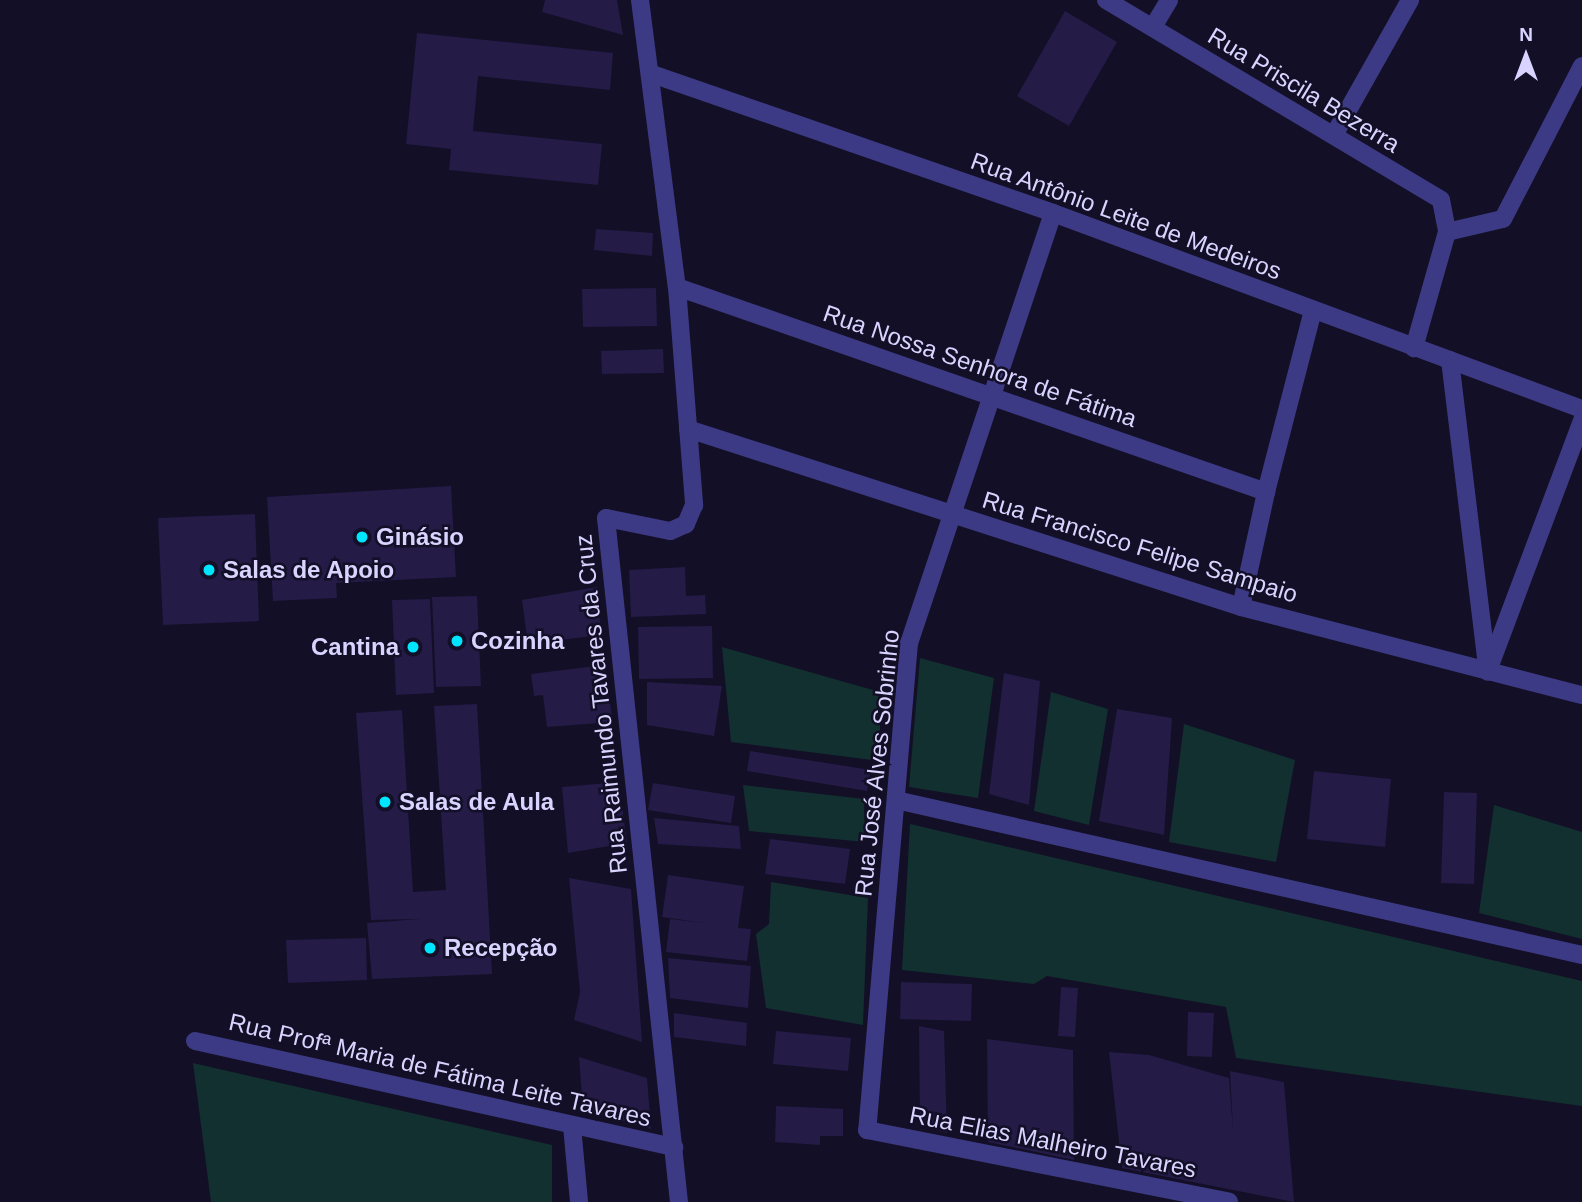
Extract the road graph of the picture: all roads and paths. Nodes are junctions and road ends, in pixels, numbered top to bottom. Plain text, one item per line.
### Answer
1 (640, 0) edge
2 (1106, 0) edge
3 (1169, 0) edge
4 (1410, 0) edge
5 (1153, 27) junction
6 (1582, 66) edge
7 (652, 74) junction
8 (1334, 135) junction
9 (1053, 213) junction
10 (1447, 232) junction
11 (677, 288) junction
12 (1313, 310) junction
13 (1414, 348) junction
14 (1450, 360) junction
15 (992, 396) junction
16 (1582, 409) edge
17 (1582, 420) edge
18 (688, 429) junction
19 (1266, 492) junction
20 (950, 514) junction
21 (1241, 607) junction
22 (1488, 672) junction
23 (1582, 695) edge
24 (896, 800) junction
25 (1582, 955) edge
26 (195, 1041) dead end
27 (572, 1126) junction
28 (867, 1130) joint
29 (674, 1147) junction
30 (579, 1202) edge
31 (679, 1202) edge
32 (1229, 1202) edge

1 - 7 street, Rua Raimundo Tavares da Cruz
2 - 5 street, Rua Priscila Bezerra
3 - 5 street
4 - 8 street
5 - 8 street, Rua Priscila Bezerra
6 - 10 street
7 - 9 street, Rua Antônio Leite de Medeiros
7 - 11 street, Rua Raimundo Tavares da Cruz
8 - 10 street, Rua Priscila Bezerra
9 - 12 street, Rua Antônio Leite de Medeiros
9 - 15 street, Rua José Alves Sobrinho
10 - 13 street
11 - 15 street, Rua Nossa Senhora de Fátima
11 - 18 street, Rua Raimundo Tavares da Cruz
12 - 13 street, Rua Antônio Leite de Medeiros
12 - 19 street
13 - 14 street, Rua Antônio Leite de Medeiros
14 - 16 street, Rua Antônio Leite de Medeiros
14 - 22 street
15 - 19 street, Rua Nossa Senhora de Fátima
15 - 20 street, Rua José Alves Sobrinho
17 - 22 street
18 - 20 street, Rua Francisco Felipe Sampaio
18 - 29 street, Rua Raimundo Tavares da Cruz
19 - 21 street
20 - 21 street, Rua Francisco Felipe Sampaio
20 - 24 street, Rua José Alves Sobrinho
21 - 22 street, Rua Francisco Felipe Sampaio
22 - 23 street, Rua Francisco Felipe Sampaio
24 - 25 street
24 - 28 street, Rua José Alves Sobrinho
26 - 27 street, Rua Profª Maria de Fátima Leite Tavares
27 - 29 street, Rua Profª Maria de Fátima Leite Tavares
27 - 30 street
28 - 32 street, Rua Elias Malheiro Tavares
29 - 31 street, Rua Raimundo Tavares da Cruz

